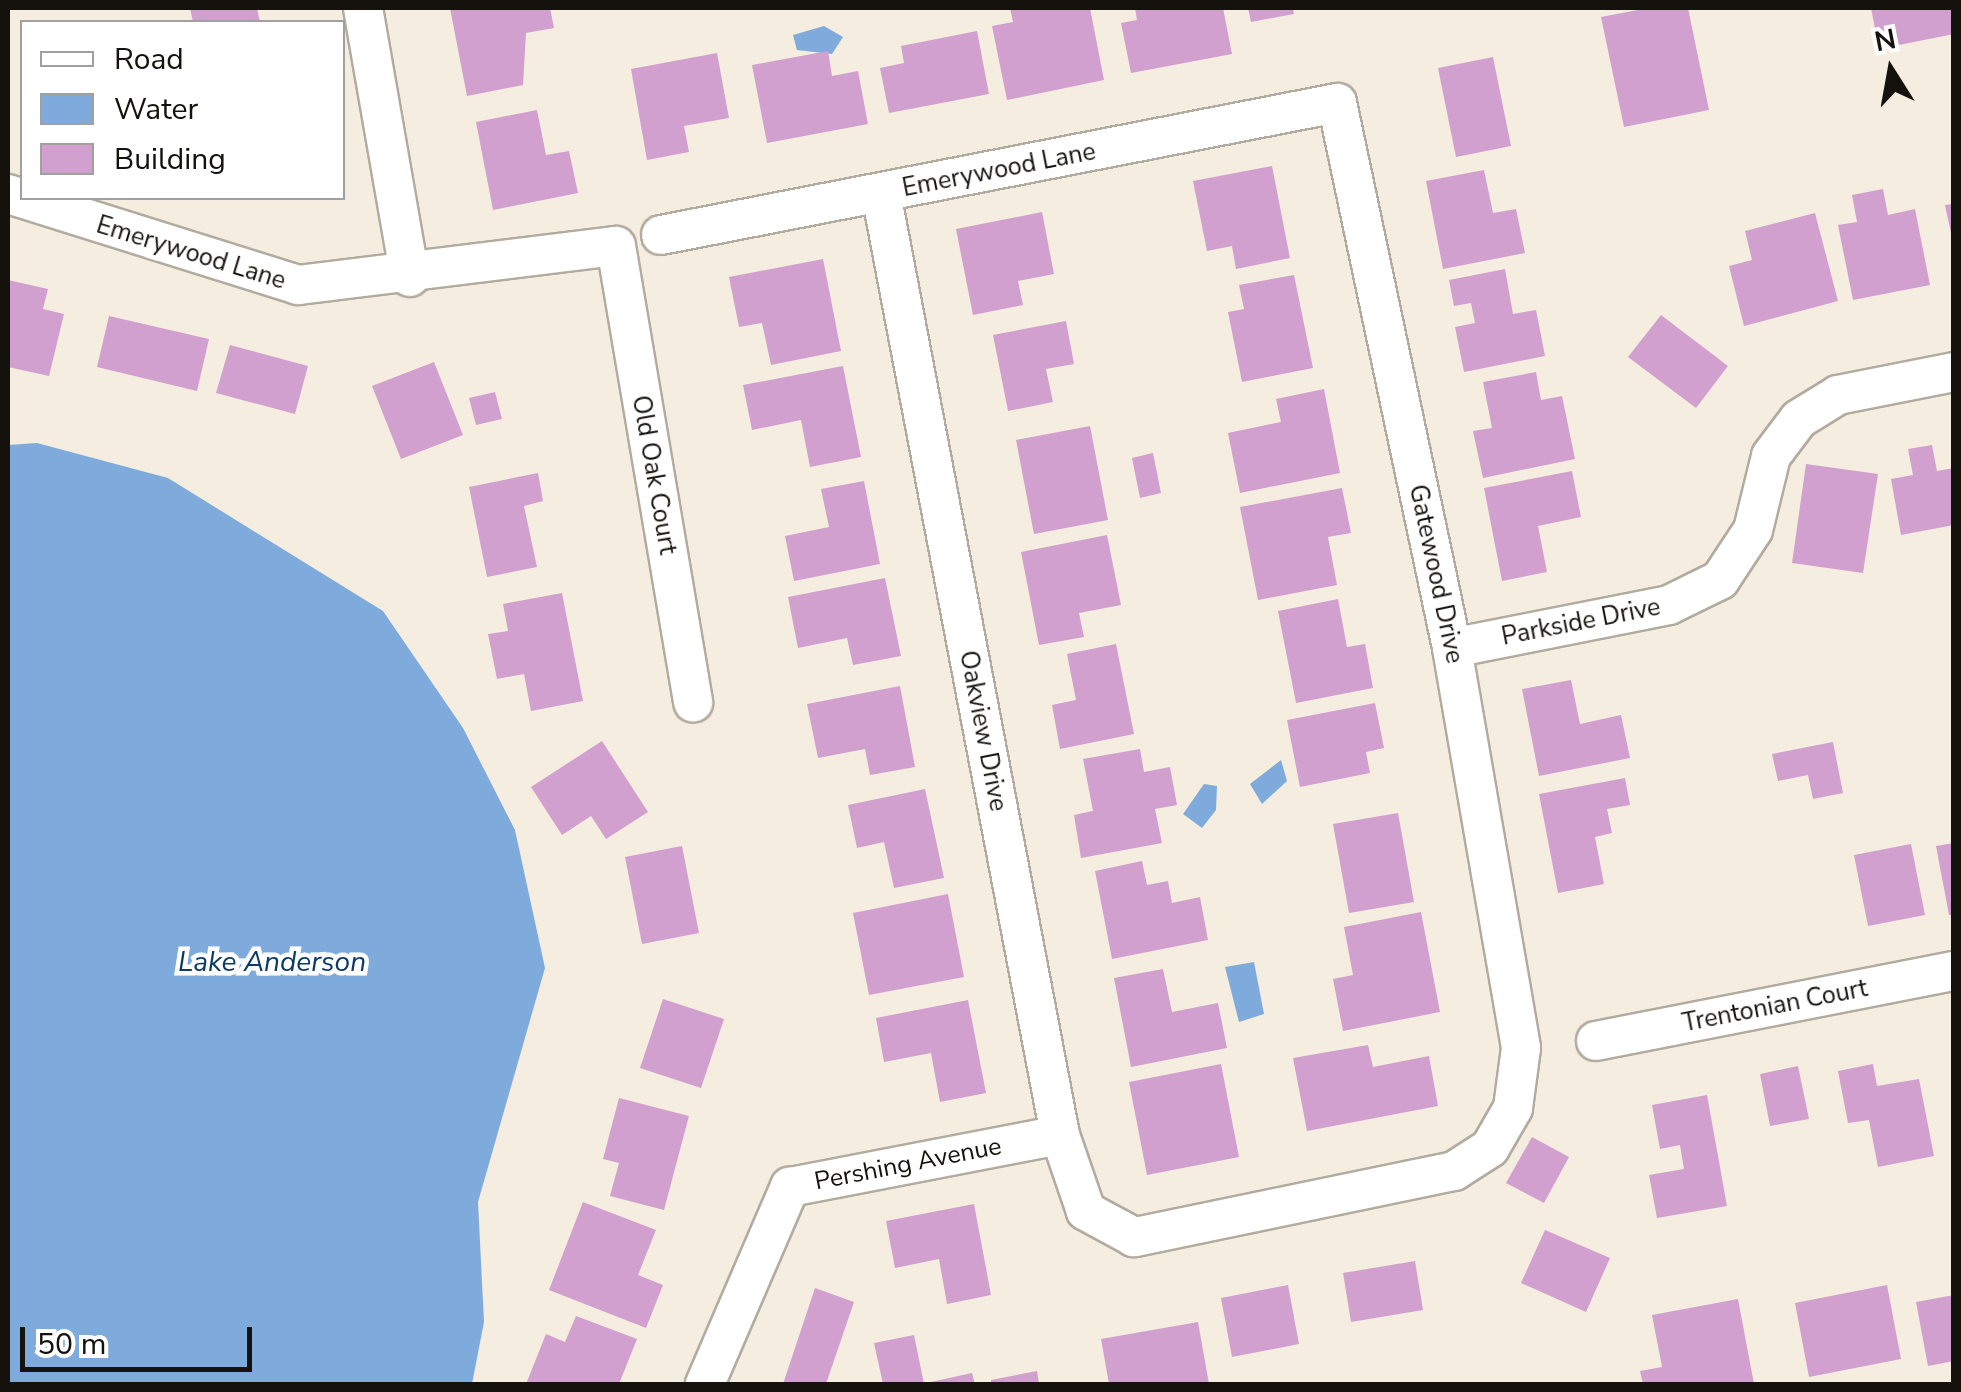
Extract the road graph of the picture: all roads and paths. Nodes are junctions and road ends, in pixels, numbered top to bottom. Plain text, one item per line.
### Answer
1 (362, 8) edge
2 (1338, 103) joint
3 (881, 193) junction
4 (27, 200) edge
5 (660, 235) dead end
6 (616, 246) joint
7 (410, 277) junction
8 (1954, 372) edge
9 (1452, 648) junction
10 (694, 703) dead end
11 (1954, 972) edge
12 (1596, 1041) dead end
13 (1060, 1135) junction
14 (1134, 1237) joint
15 (705, 1384) edge

1 - 7 street
2 - 3 street, Emerywood Lane
2 - 9 street, Gatewood Drive
3 - 5 street, Emerywood Lane
3 - 13 street, Oakview Drive
4 - 7 street, Emerywood Lane
6 - 7 street, Emerywood Lane
6 - 10 street, Old Oak Court
8 - 9 street, Parkside Drive
9 - 14 street, Gatewood Drive
11 - 12 street, Trentonian Court
13 - 14 street, Oakview Drive
13 - 15 street, Pershing Avenue

